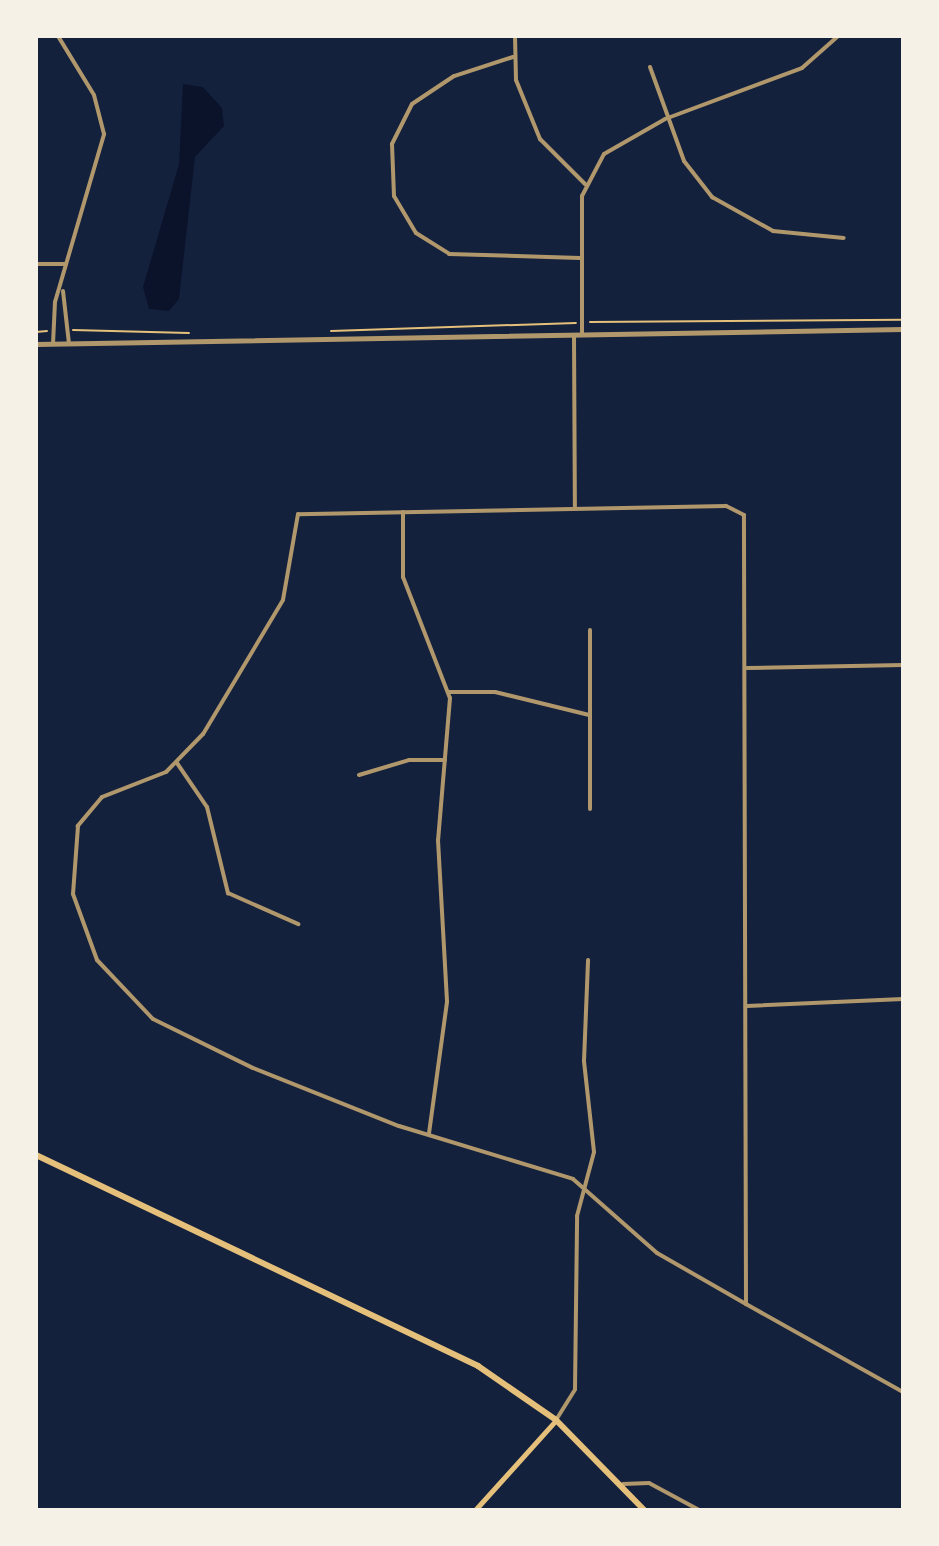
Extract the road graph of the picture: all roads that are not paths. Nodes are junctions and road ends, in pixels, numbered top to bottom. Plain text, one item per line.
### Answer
1 (58, 36) edge
2 (515, 36) edge
3 (838, 36) edge
4 (513, 57) junction
5 (650, 67) dead end
6 (665, 119) junction
7 (585, 184) junction
8 (844, 238) dead end
9 (580, 258) junction
10 (36, 264) edge
11 (66, 264) junction
12 (63, 291) junction
13 (903, 329) edge
14 (582, 335) junction
15 (574, 336) junction
16 (36, 344) edge
17 (53, 344) junction
18 (69, 344) junction
19 (575, 508) junction
20 (403, 512) junction
21 (590, 630) dead end
22 (903, 665) edge
23 (747, 668) junction
24 (449, 692) junction
25 (589, 715) junction
26 (445, 760) junction
27 (177, 763) junction
28 (359, 775) dead end
29 (590, 809) dead end
30 (298, 924) dead end
31 (588, 960) dead end
32 (903, 999) edge
33 (747, 1006) junction
34 (429, 1135) junction
35 (36, 1155) edge
36 (585, 1187) junction
37 (746, 1304) junction
38 (903, 1392) edge
39 (556, 1420) junction
40 (623, 1484) junction
41 (475, 1510) edge
42 (644, 1510) edge
43 (699, 1510) edge

1 - 11 street
2 - 4 street
3 - 6 street
4 - 7 street
4 - 9 street
5 - 6 street
6 - 7 street
6 - 8 street
7 - 9 street
9 - 14 street
10 - 11 street
11 - 12 street
12 - 17 street
12 - 18 street
13 - 14 street
14 - 15 street
15 - 18 street
15 - 19 street
16 - 17 street
17 - 18 street
19 - 20 street
19 - 23 street
20 - 24 street
20 - 27 street
21 - 25 street
22 - 23 street
23 - 33 street
24 - 25 street
24 - 26 street
25 - 29 street
26 - 28 street
26 - 34 street
27 - 30 street
27 - 34 street
31 - 36 street
32 - 33 street
33 - 37 street
34 - 36 street
35 - 39 main road
36 - 37 street
36 - 39 street
37 - 38 street
39 - 40 main road
39 - 41 main road
40 - 42 main road
40 - 43 street

